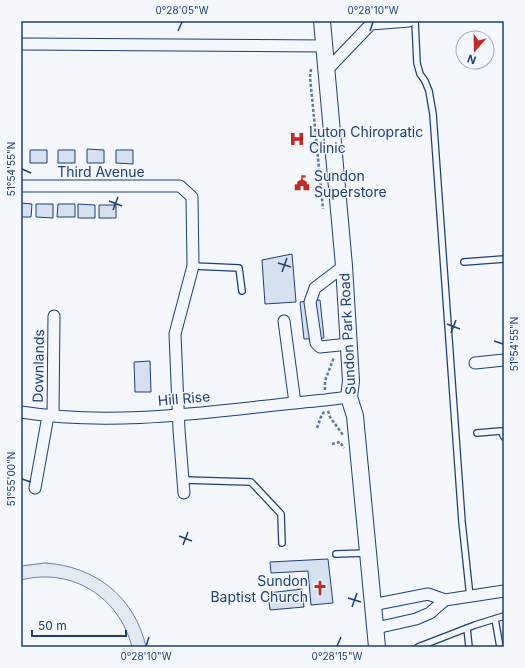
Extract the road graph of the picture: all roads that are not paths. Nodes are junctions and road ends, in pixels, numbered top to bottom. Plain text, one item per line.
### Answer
1 (322, 21) edge
2 (409, 21) edge
3 (415, 21) edge
4 (370, 22) edge
5 (21, 44) edge
6 (325, 46) junction
7 (327, 70) junction
8 (21, 186) edge
9 (504, 259) edge
10 (464, 262) dead end
11 (193, 266) junction
12 (344, 266) junction
13 (242, 291) dead end
14 (54, 316) dead end
15 (284, 321) dead end
16 (343, 345) junction
17 (504, 360) edge
18 (475, 363) dead end
19 (350, 397) junction
20 (295, 403) junction
21 (21, 412) edge
22 (178, 414) junction
23 (50, 416) junction
24 (477, 433) dead end
25 (504, 437) edge
26 (183, 480) junction
27 (35, 488) dead end
28 (184, 493) dead end
29 (282, 543) dead end
30 (368, 553) junction
31 (336, 554) dead end
32 (504, 591) edge
33 (470, 597) junction
34 (445, 600) junction
35 (372, 605) junction
36 (504, 616) edge
37 (495, 619) junction
38 (376, 628) junction
39 (467, 628) junction
40 (377, 647) edge
41 (418, 647) edge
42 (469, 647) edge
43 (500, 647) edge

1 - 6 street, Sundon Park Road
2 - 4 street
3 - 33 lane
4 - 7 street
5 - 6 street
6 - 7 street, Sundon Park Road
7 - 12 street, Sundon Park Road
8 - 11 street, Third Avenue
9 - 10 lane
11 - 13 lane
11 - 22 street
12 - 16 street, Sundon Park Road
12 - 16 street
14 - 23 street, Downlands
15 - 20 street
16 - 19 street, Sundon Park Road
17 - 18 street
19 - 20 street, Hill Rise
19 - 30 street, Sundon Park Road
20 - 22 street, Hill Rise
21 - 23 street, Hill Rise
22 - 23 street, Hill Rise
22 - 26 street
23 - 27 street, Downlands
24 - 25 lane
26 - 28 street
26 - 29 lane
30 - 31 lane
30 - 35 street, Sundon Park Road
32 - 33 street
33 - 34 street
34 - 35 street
34 - 38 street
35 - 38 street, Sundon Park Road
36 - 37 lane
37 - 39 lane
37 - 43 lane
38 - 40 street, Sundon Park Road
39 - 41 lane
39 - 42 lane

